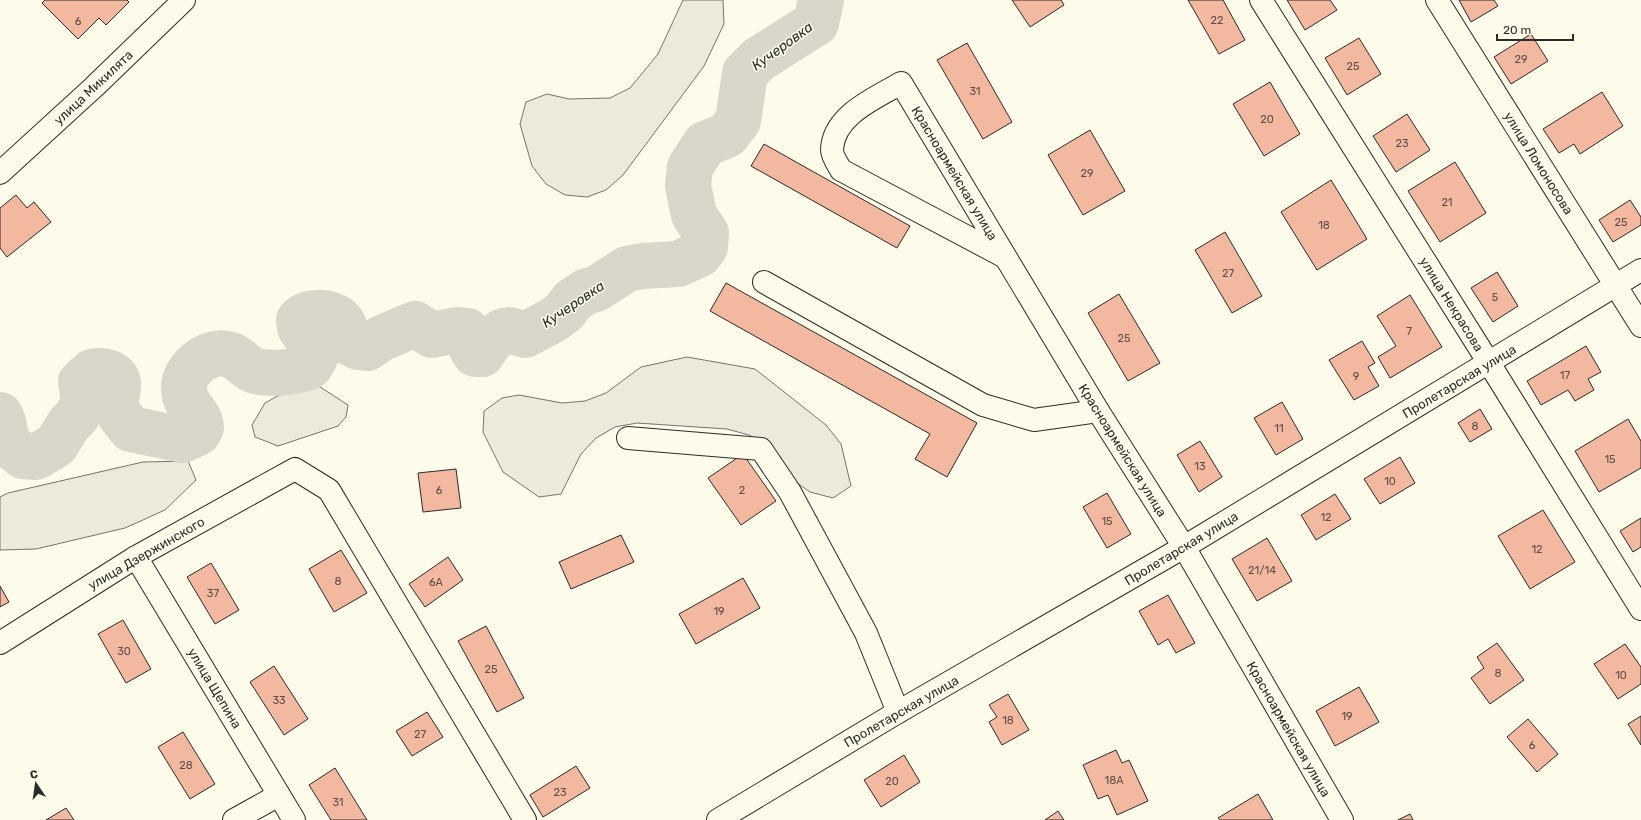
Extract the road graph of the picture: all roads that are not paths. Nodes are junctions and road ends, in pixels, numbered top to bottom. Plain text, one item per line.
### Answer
1 (184, 0) edge
2 (1261, 0) edge
3 (1437, 0) edge
4 (0, 174) edge
5 (1006, 257) junction
6 (1641, 270) edge
7 (764, 282) dead end
8 (1616, 284) junction
9 (1641, 326) edge
10 (1489, 363) junction
11 (1098, 411) junction
12 (628, 438) dead end
13 (1184, 547) junction
14 (136, 557) junction
15 (1641, 609) edge
16 (0, 643) edge
17 (898, 712) junction
18 (279, 795) junction
19 (234, 820) edge
20 (294, 820) edge
21 (525, 820) edge
22 (718, 820) edge
23 (1342, 820) edge

1 - 4 street, улица Микилята
2 - 10 street, улица Некрасова
3 - 8 street, улица Ломоносова
5 - 5 street, Красноармейская улица
5 - 11 street, Красноармейская улица
6 - 8 street, Пролетарская улица
7 - 11 street
8 - 9 street, улица Ломоносова
8 - 10 street, Пролетарская улица
10 - 13 street, Пролетарская улица
10 - 15 street, улица Некрасова
11 - 13 street, Красноармейская улица
12 - 17 street
13 - 17 street, Пролетарская улица
13 - 23 street, Красноармейская улица
14 - 16 street, улица Дзержинского
14 - 18 street, улица Щепина
14 - 21 street, улица Дзержинского
17 - 22 street, Пролетарская улица
18 - 19 street
18 - 20 street, улица Щепина

